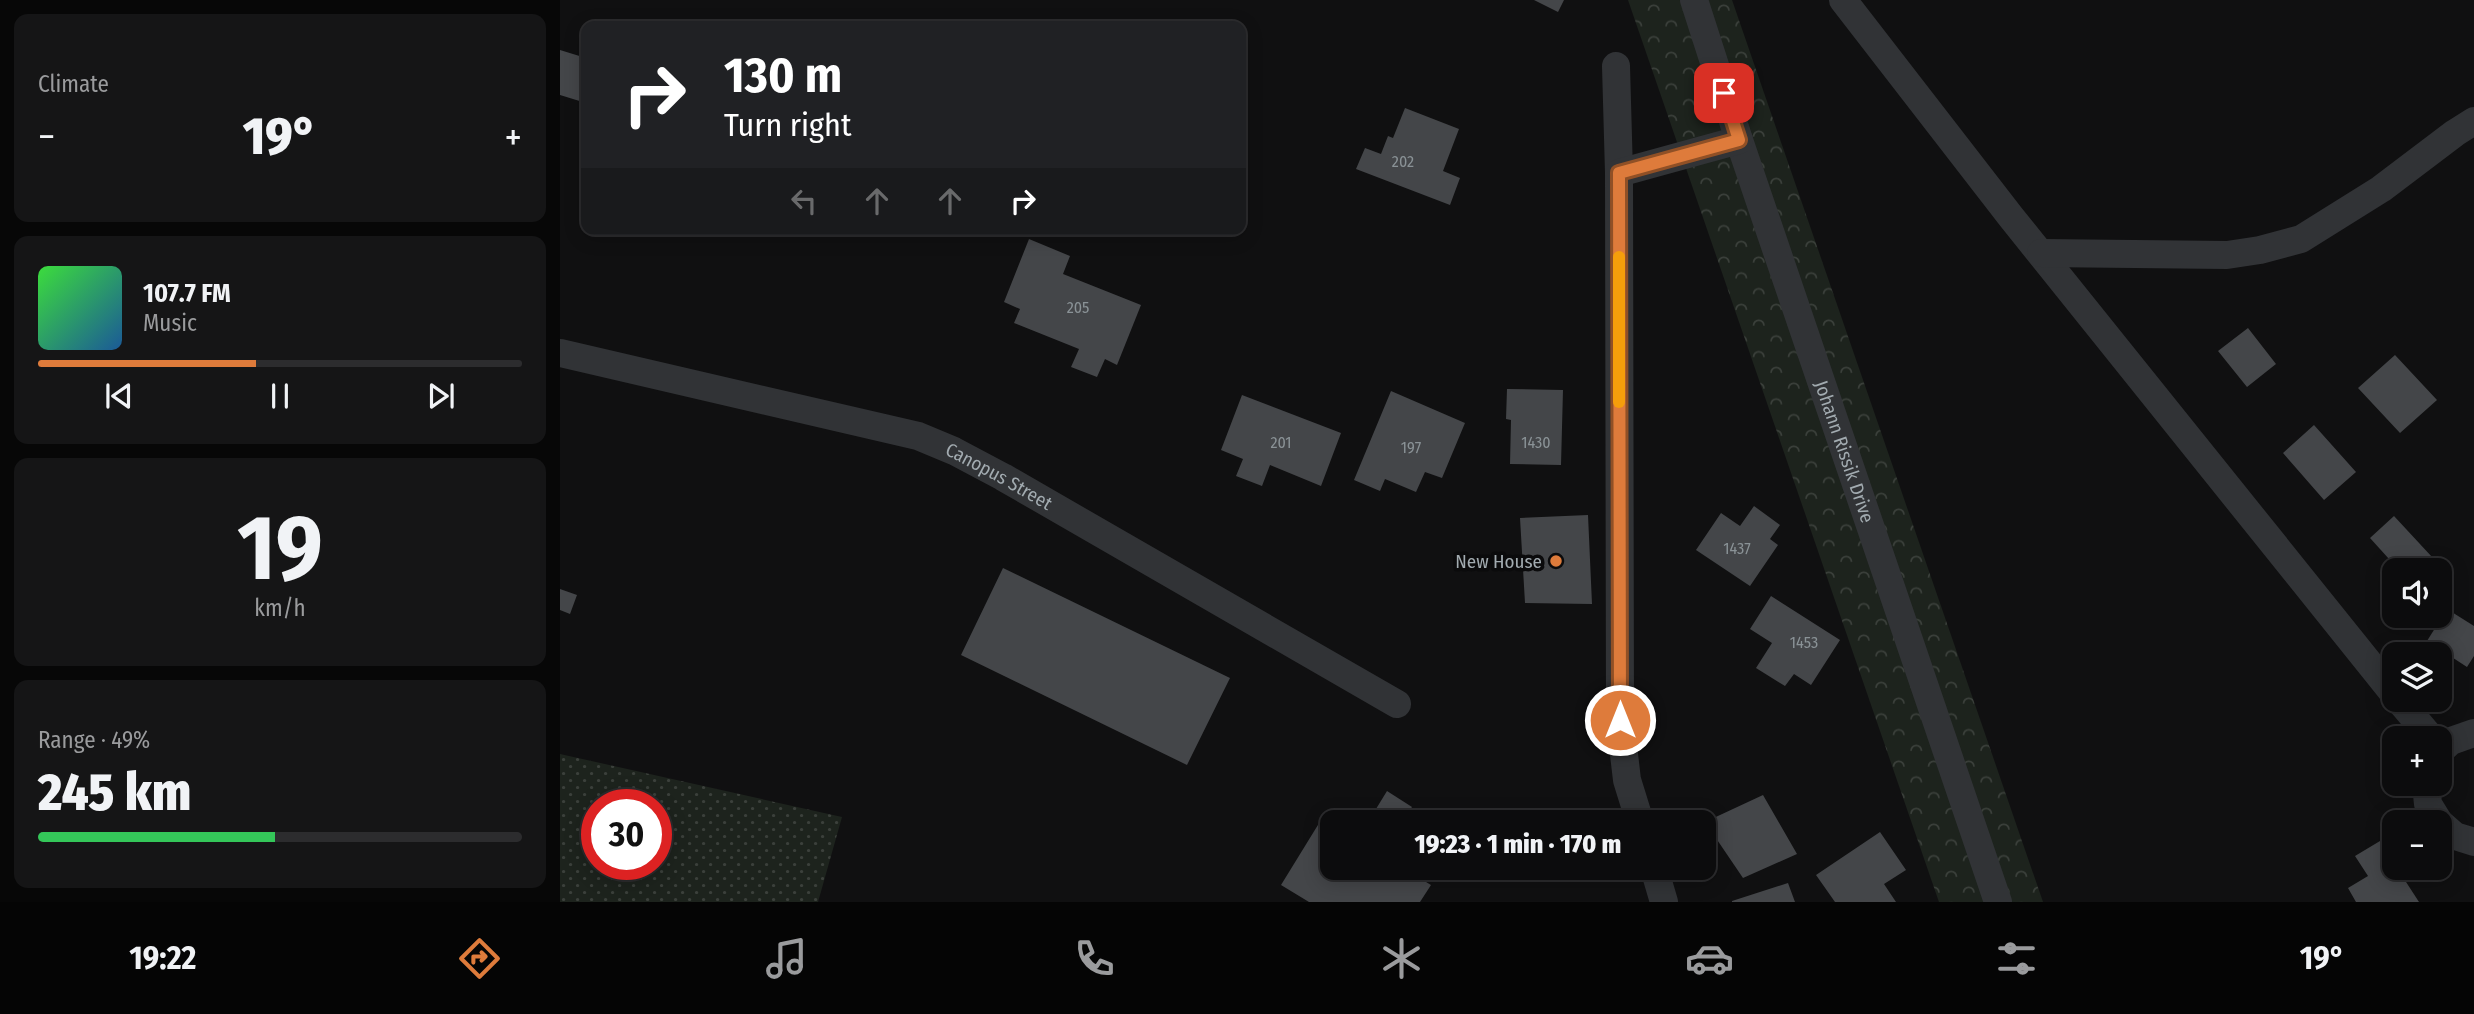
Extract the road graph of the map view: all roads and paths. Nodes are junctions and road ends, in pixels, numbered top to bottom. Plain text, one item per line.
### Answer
1 (1694, 0) edge
2 (1843, 0) edge
3 (1616, 66) dead end
4 (2474, 121) edge
5 (1739, 140) junction
6 (1619, 173) junction
7 (2040, 253) junction
8 (560, 353) edge
9 (2382, 679) edge
10 (1397, 704) dead end
11 (2409, 712) edge
12 (2421, 726) edge
13 (2471, 726) edge
14 (2452, 740) edge
15 (1636, 810) edge
16 (2452, 834) edge
17 (2474, 842) edge
18 (1658, 880) edge
19 (1664, 902) edge
20 (1998, 902) edge

1 - 5 street, Johann Rissik Drive
2 - 7 street
3 - 6 street
4 - 7 street
5 - 6 street
5 - 20 street, Johann Rissik Drive
6 - 15 street
7 - 9 street
8 - 10 street, Canopus Street
11 - 12 street
13 - 14 street
16 - 17 street
18 - 19 street

